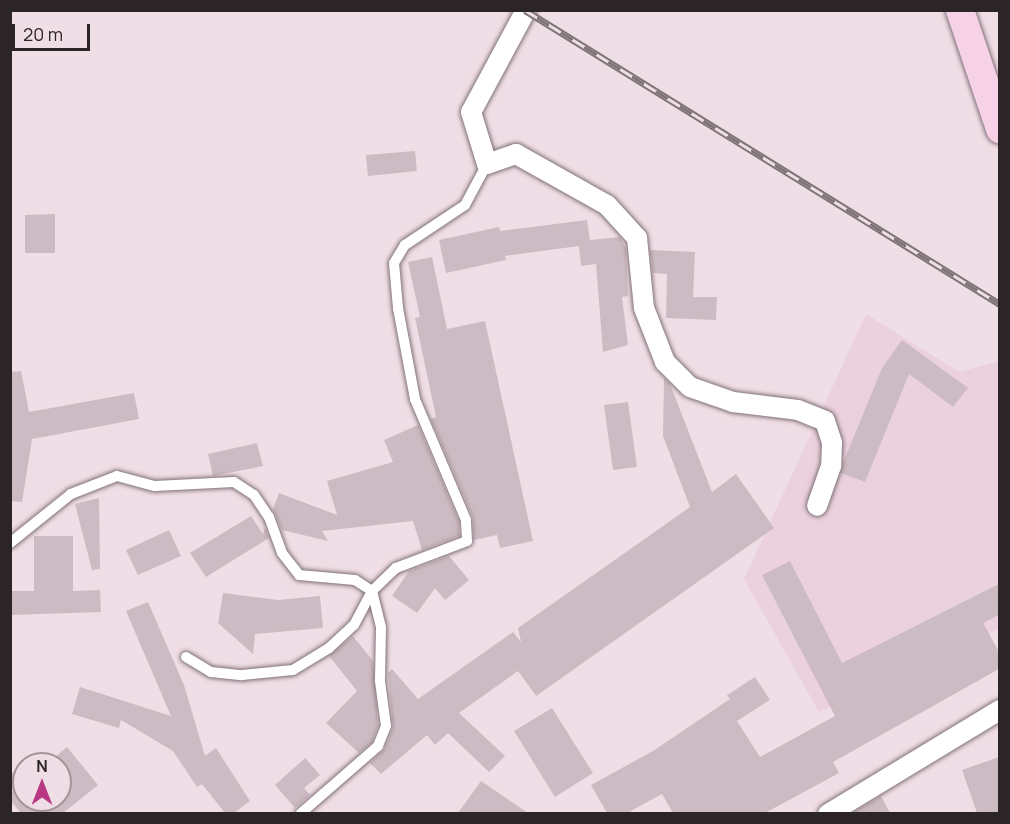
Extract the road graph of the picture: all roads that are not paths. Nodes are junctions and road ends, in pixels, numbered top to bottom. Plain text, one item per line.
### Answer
1 (526, 10) edge
2 (960, 10) edge
3 (999, 129) edge
4 (487, 164) junction
5 (817, 506) dead end
6 (10, 543) edge
7 (372, 591) junction
8 (186, 657) dead end
9 (999, 710) edge
10 (300, 813) edge
11 (828, 813) edge

1 - 4 street
2 - 3 main road
4 - 5 street
4 - 7 lane
6 - 7 lane
7 - 8 lane
7 - 10 lane
9 - 11 street

